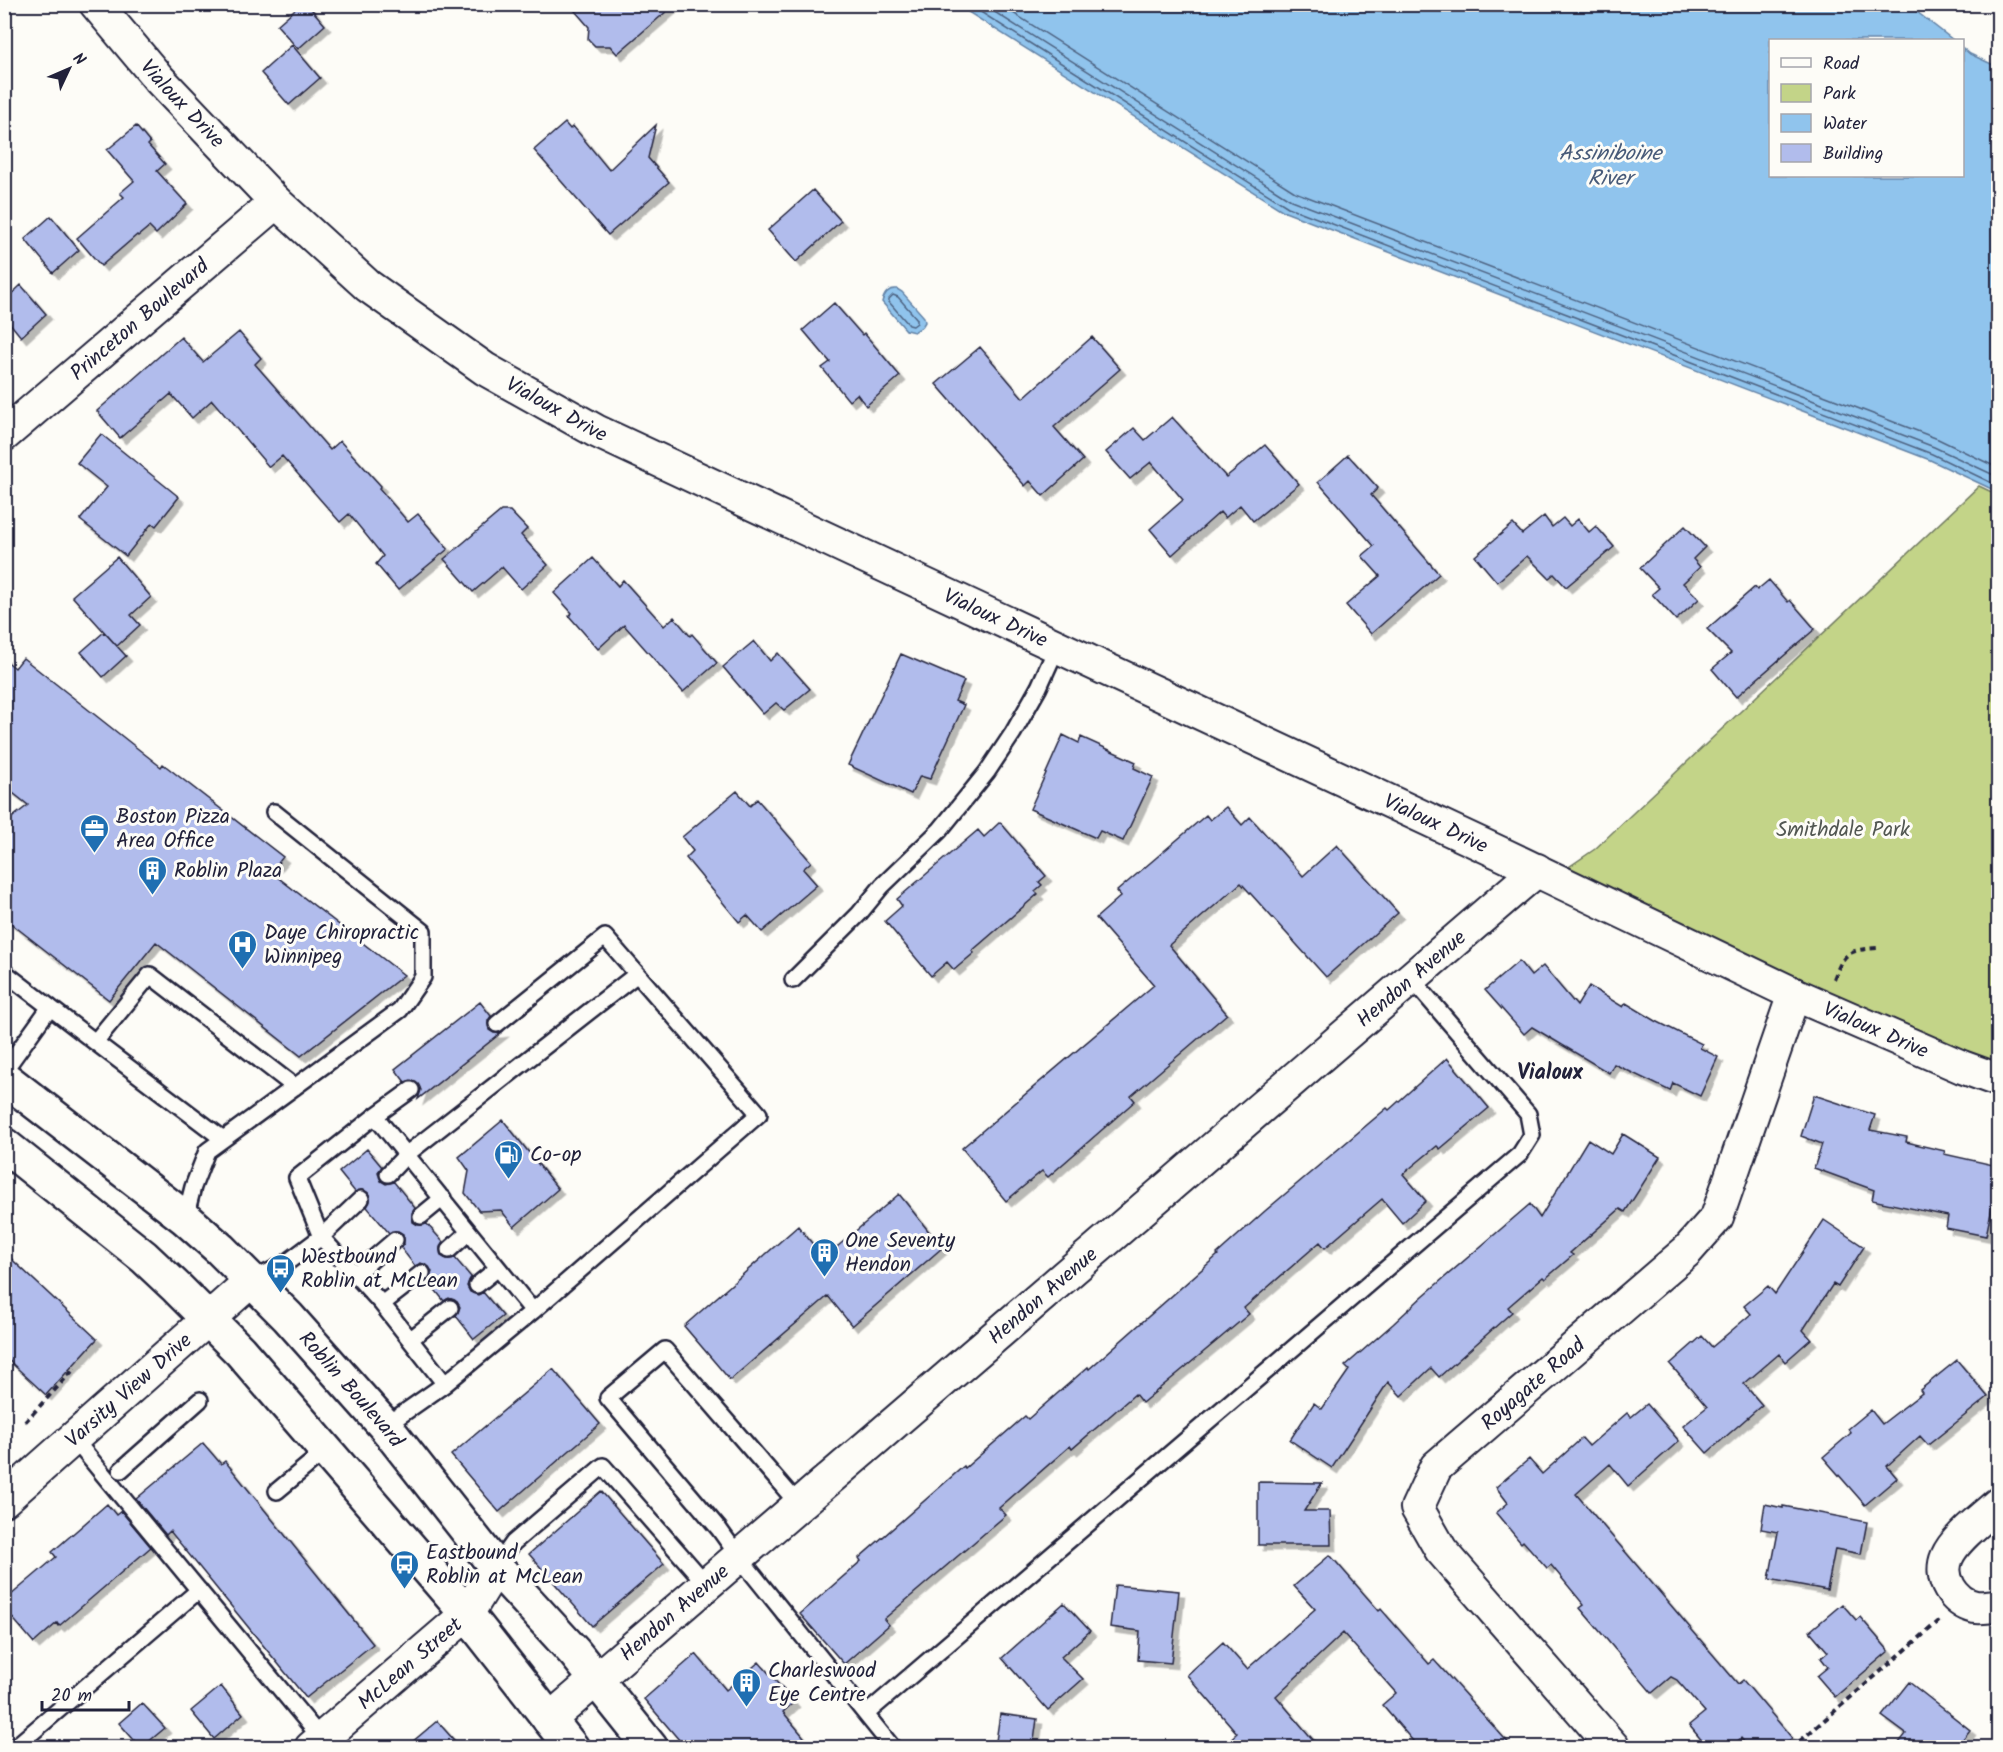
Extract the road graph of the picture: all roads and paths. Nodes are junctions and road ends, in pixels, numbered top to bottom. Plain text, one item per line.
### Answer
1 (96, 4) edge
2 (276, 202) junction
3 (4, 435) edge
4 (1057, 647) junction
5 (274, 812) dead end
6 (1537, 870) junction
7 (1877, 948) dead end
8 (4, 972) edge
9 (637, 974) junction
10 (1411, 978) junction
11 (793, 980) dead end
12 (1794, 994) junction
13 (1822, 1006) junction
14 (50, 1007) junction
15 (497, 1024) dead end
16 (95, 1042) junction
17 (4, 1071) edge
18 (4, 1078) edge
19 (1998, 1080) edge
20 (295, 1087) junction
21 (411, 1090) dead end
22 (375, 1116) junction
23 (223, 1139) junction
24 (4, 1145) edge
25 (407, 1154) junction
26 (388, 1174) dead end
27 (443, 1198) junction
28 (361, 1199) dead end
29 (421, 1216) dead end
30 (185, 1218) junction
31 (469, 1232) junction
32 (321, 1237) junction
33 (395, 1240) dead end
34 (449, 1250) dead end
35 (498, 1268) junction
36 (422, 1274) dead end
37 (354, 1275) junction
38 (252, 1280) junction
39 (477, 1285) dead end
40 (382, 1304) junction
41 (450, 1308) dead end
42 (533, 1311) junction
43 (208, 1320) junction
44 (411, 1339) junction
45 (75, 1368) dead end
46 (445, 1384) junction
47 (201, 1400) dead end
48 (25, 1422) dead end
49 (385, 1426) junction
50 (74, 1439) junction
51 (326, 1451) junction
52 (121, 1470) dead end
53 (277, 1491) dead end
54 (4, 1500) edge
55 (1998, 1504) edge
56 (799, 1505) junction
57 (739, 1557) junction
58 (496, 1567) junction
59 (706, 1585) junction
60 (199, 1590) junction
61 (1962, 1601) junction
62 (1998, 1606) edge
63 (467, 1614) junction
64 (597, 1680) junction
65 (866, 1714) junction
66 (561, 1739) edge
67 (320, 1745) edge
68 (14, 1748) edge
69 (651, 1748) edge
70 (893, 1748) edge
71 (1614, 1748) edge
72 (1792, 1748) edge

1 - 2 street, Vialoux Drive
2 - 3 street, Princeton Boulevard
2 - 4 street, Vialoux Drive
4 - 6 street, Vialoux Drive
4 - 11 lane
5 - 20 lane
6 - 10 street, Hendon Avenue
6 - 12 street, Vialoux Drive
7 - 13 path
8 - 14 lane
9 - 15 lane
9 - 25 lane
9 - 42 lane
10 - 56 street, Hendon Avenue
10 - 65 lane
12 - 13 street, Vialoux Drive
12 - 71 street, Royagate Road
13 - 19 street, Vialoux Drive
14 - 16 lane
14 - 17 lane
16 - 20 lane
16 - 23 lane
18 - 30 main road, Roblin Boulevard
20 - 23 lane
21 - 22 lane
22 - 25 lane
22 - 32 lane
23 - 30 lane
24 - 43 main road
25 - 26 lane
25 - 27 lane
27 - 29 lane
27 - 31 lane
28 - 32 lane
30 - 38 main road, Roblin Boulevard
31 - 34 lane
31 - 35 lane
32 - 37 lane
32 - 38 lane
33 - 37 lane
35 - 39 lane
35 - 42 lane
36 - 40 lane
37 - 40 lane
38 - 43 street, Varsity View Drive
38 - 49 main road, Roblin Boulevard
40 - 44 lane
41 - 44 lane
42 - 46 lane
43 - 50 street, Varsity View Drive
43 - 51 main road
44 - 46 lane
45 - 48 path
46 - 49 lane
47 - 52 lane
49 - 58 main road, Roblin Boulevard
50 - 54 street, Varsity View Drive
50 - 60 lane
51 - 53 lane
51 - 63 main road
55 - 61 street
56 - 57 street, Hendon Avenue
56 - 57 lane
57 - 59 street, Hendon Avenue
57 - 65 lane
58 - 59 lane
58 - 63 street, McLean Street
58 - 64 main road, Roblin Boulevard
59 - 64 street, Hendon Avenue
60 - 67 lane
60 - 68 lane
61 - 62 street
61 - 72 path
63 - 66 main road
63 - 67 street, McLean Street
64 - 66 street, Hendon Avenue
64 - 69 main road, Roblin Boulevard
65 - 70 lane

